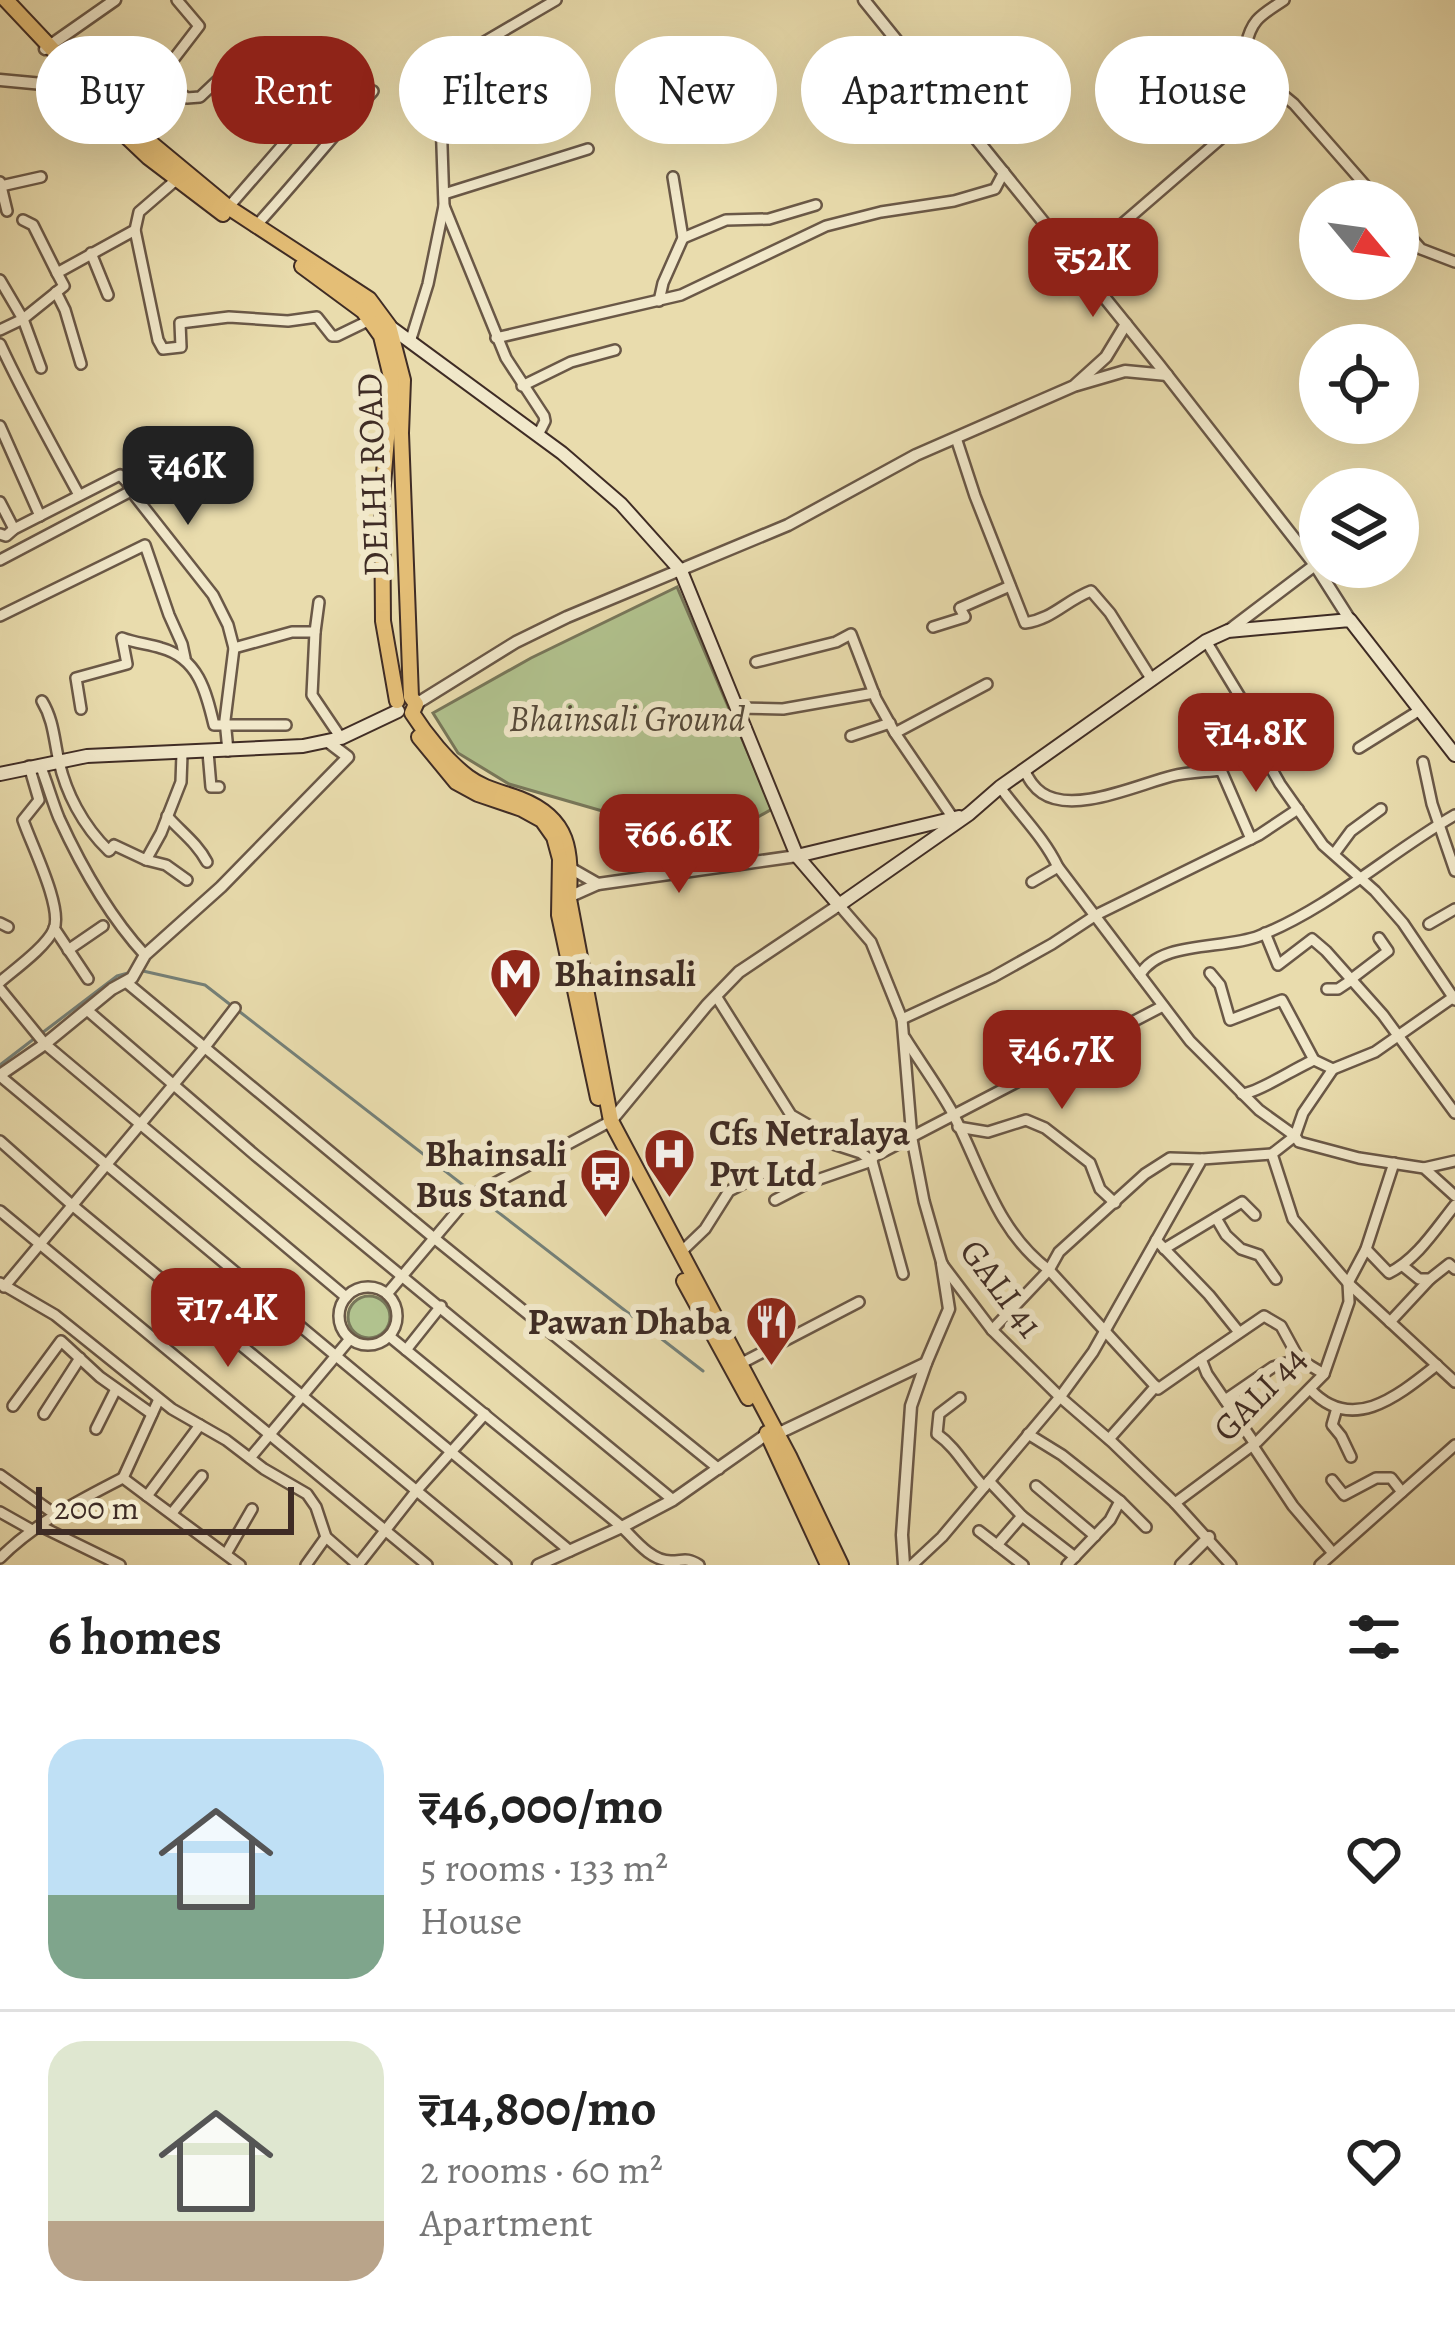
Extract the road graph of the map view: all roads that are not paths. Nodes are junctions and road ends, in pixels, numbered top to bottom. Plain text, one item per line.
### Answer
1 (3, 0) edge
2 (115, 0) edge
3 (177, 0) edge
4 (556, 0) edge
5 (863, 0) edge
6 (1284, 0) edge
7 (37, 36) edge
8 (65, 36) edge
9 (495, 36) edge
10 (1248, 36) edge
11 (0, 80) edge
12 (36, 83) edge
13 (211, 87) edge
14 (1289, 100) edge
15 (141, 144) edge
16 (143, 144) edge
17 (284, 144) edge
18 (329, 144) edge
19 (442, 144) edge
20 (1215, 144) edge
21 (589, 149) dead end
22 (1004, 172) junction
23 (41, 177) dead end
24 (673, 177) dead end
25 (176, 180) junction
26 (1361, 180) edge
27 (0, 184) edge
28 (444, 200) junction
29 (817, 205) dead end
30 (7, 211) dead end
31 (226, 211) junction
32 (22, 220) dead end
33 (255, 226) junction
34 (135, 230) junction
35 (683, 238) junction
36 (1419, 247) edge
37 (92, 253) junction
38 (1455, 262) edge
39 (1077, 263) junction
40 (57, 273) junction
41 (0, 280) edge
42 (56, 292) junction
43 (108, 295) dead end
44 (658, 301) junction
45 (22, 320) junction
46 (370, 320) junction
47 (1126, 324) junction
48 (0, 330) edge
49 (385, 331) junction
50 (496, 338) junction
51 (410, 342) junction
52 (0, 344) edge
53 (615, 350) dead end
54 (81, 364) dead end
55 (41, 368) dead end
56 (1167, 375) junction
57 (523, 386) junction
58 (1073, 386) junction
59 (0, 426) edge
60 (538, 435) junction
61 (956, 438) junction
62 (131, 491) junction
63 (80, 495) junction
64 (0, 502) edge
65 (40, 516) junction
66 (14, 529) junction
67 (0, 534) edge
68 (1299, 544) edge
69 (0, 560) edge
70 (681, 571) junction
71 (1299, 577) edge
72 (1010, 586) junction
73 (1330, 588) edge
74 (319, 602) dead end
75 (0, 616) edge
76 (1350, 620) junction
77 (933, 627) dead end
78 (1228, 631) junction
79 (315, 632) junction
80 (1206, 641) junction
81 (234, 648) junction
82 (184, 658) junction
83 (756, 662) dead end
84 (1152, 680) junction
85 (987, 684) dead end
86 (874, 693) junction
87 (42, 701) dead end
88 (406, 707) junction
89 (736, 708) junction
90 (81, 709) dead end
91 (1420, 710) junction
92 (286, 725) dead end
93 (226, 726) junction
94 (892, 728) junction
95 (851, 736) dead end
96 (334, 740) junction
97 (1359, 748) dead end
98 (228, 751) junction
99 (208, 752) junction
100 (182, 754) junction
101 (1455, 755) edge
102 (58, 761) junction
103 (1423, 762) dead end
104 (34, 766) junction
105 (1024, 770) junction
106 (0, 774) edge
107 (219, 787) dead end
108 (1000, 787) junction
109 (1298, 809) junction
110 (1381, 809) dead end
111 (969, 814) junction
112 (1455, 815) edge
113 (166, 816) junction
114 (952, 818) junction
115 (1440, 824) junction
116 (1251, 838) junction
117 (1334, 854) junction
118 (797, 856) junction
119 (146, 860) junction
120 (207, 862) dead end
121 (1058, 867) junction
122 (565, 868) junction
123 (1455, 871) edge
124 (1360, 878) junction
125 (187, 880) dead end
126 (1032, 882) dead end
127 (598, 884) junction
128 (564, 900) junction
129 (838, 905) junction
130 (1455, 909) edge
131 (1096, 916) junction
132 (1292, 920) junction
133 (1429, 923) dead end
134 (103, 926) dead end
135 (54, 928) junction
136 (1409, 932) junction
137 (1264, 933) junction
138 (1379, 938) dead end
139 (1312, 939) junction
140 (68, 950) junction
141 (1388, 951) junction
142 (142, 959) junction
143 (1210, 973) dead end
144 (1140, 975) junction
145 (88, 979) dead end
146 (129, 980) junction
147 (1350, 980) junction
148 (0, 986) edge
149 (1327, 989) dead end
150 (716, 996) junction
151 (1454, 998) edge
152 (1163, 1006) junction
153 (235, 1007) dead end
154 (87, 1010) junction
155 (902, 1019) junction
156 (902, 1034) junction
157 (1398, 1038) junction
158 (45, 1044) junction
159 (205, 1047) junction
160 (1314, 1060) junction
161 (1333, 1069) junction
162 (0, 1076) edge
163 (174, 1084) junction
164 (1242, 1094) junction
165 (1455, 1113) edge
166 (956, 1121) junction
167 (608, 1122) junction
168 (140, 1124) junction
169 (1295, 1136) junction
170 (912, 1139) junction
171 (0, 1141) edge
172 (1272, 1154) junction
173 (1202, 1159) junction
174 (872, 1161) junction
175 (1455, 1161) edge
176 (1394, 1163) junction
177 (106, 1165) junction
178 (1424, 1168) junction
179 (770, 1170) dead end
180 (1455, 1196) edge
181 (775, 1200) dead end
182 (1115, 1203) junction
183 (72, 1205) junction
184 (1455, 1205) edge
185 (0, 1210) edge
186 (1255, 1215) dead end
187 (1216, 1219) junction
188 (434, 1238) junction
189 (1156, 1240) junction
190 (40, 1244) junction
191 (1366, 1249) junction
192 (1165, 1250) junction
193 (680, 1253) junction
194 (942, 1264) junction
195 (1402, 1266) junction
196 (1455, 1269) edge
197 (1049, 1270) junction
198 (903, 1274) dead end
199 (403, 1275) junction
200 (1276, 1279) dead end
201 (1430, 1279) junction
202 (1348, 1283) junction
203 (2, 1285) edge
204 (388, 1294) junction
205 (346, 1297) junction
206 (859, 1302) dead end
207 (440, 1306) junction
208 (1390, 1322) junction
209 (992, 1330) junction
210 (1104, 1331) junction
211 (1238, 1331) junction
212 (389, 1336) junction
213 (350, 1339) junction
214 (406, 1350) junction
215 (335, 1357) junction
216 (80, 1358) junction
217 (1201, 1359) junction
218 (1299, 1359) junction
219 (926, 1363) junction
220 (740, 1364) junction
221 (1437, 1365) junction
222 (1324, 1374) junction
223 (1454, 1379) edge
224 (1156, 1386) junction
225 (116, 1389) junction
226 (1310, 1389) junction
227 (303, 1394) junction
228 (1060, 1397) junction
229 (960, 1398) dead end
230 (159, 1399) junction
231 (1225, 1400) junction
232 (14, 1406) dead end
233 (1337, 1408) junction
234 (44, 1414) dead end
235 (152, 1414) junction
236 (485, 1414) junction
237 (200, 1425) junction
238 (96, 1429) dead end
239 (271, 1434) junction
240 (772, 1434) junction
241 (1028, 1434) junction
242 (1108, 1439) junction
243 (1254, 1445) junction
244 (1455, 1445) edge
245 (451, 1451) junction
246 (1351, 1456) dead end
247 (250, 1458) junction
248 (718, 1469) junction
249 (0, 1475) edge
250 (202, 1476) dead end
251 (123, 1478) junction
252 (1332, 1480) dead end
253 (986, 1484) junction
254 (1036, 1486) dead end
255 (417, 1490) junction
256 (1402, 1492) junction
257 (147, 1496) junction
258 (674, 1500) junction
259 (1120, 1501) junction
260 (1175, 1503) junction
261 (252, 1510) dead end
262 (0, 1512) edge
263 (172, 1514) junction
264 (56, 1515) junction
265 (1022, 1516) junction
266 (622, 1527) junction
267 (36, 1528) junction
268 (1146, 1528) dead end
269 (386, 1530) junction
270 (979, 1531) dead end
271 (1095, 1536) junction
272 (326, 1537) junction
273 (1209, 1537) junction
274 (998, 1545) junction
275 (570, 1551) junction
276 (1334, 1553) junction
277 (226, 1554) junction
278 (0, 1558) edge
279 (1071, 1561) edge
280 (1188, 1562) edge
281 (354, 1564) edge
282 (120, 1565) edge
283 (240, 1565) edge
284 (306, 1565) edge
285 (427, 1565) edge
286 (506, 1565) edge
287 (540, 1565) edge
288 (699, 1565) edge
289 (828, 1565) edge
290 (841, 1565) edge
291 (908, 1565) edge
292 (1023, 1565) edge
293 (1231, 1565) edge
294 (1320, 1565) edge

1 - 7 main road, DELHI ROAD
2 - 8 street
3 - 13 street
4 - 9 street
5 - 22 street
6 - 10 street
11 - 12 street
14 - 26 street
15 - 25 main road, DELHI ROAD
16 - 31 main road, DELHI ROAD
17 - 31 street
18 - 33 street
19 - 28 street
20 - 39 street
21 - 28 street
22 - 39 street
22 - 44 street
23 - 27 street
24 - 35 street
25 - 31 main road, DELHI ROAD
25 - 34 street
27 - 30 street
28 - 50 street
28 - 51 street
29 - 35 street
31 - 33 main road, DELHI ROAD
31 - 46 main road
32 - 40 street
33 - 49 main road, DELHI ROAD
34 - 37 street
34 - 46 street
35 - 44 street
36 - 38 street
37 - 40 street
37 - 43 street
39 - 47 street
40 - 42 street
41 - 45 street
42 - 45 street
42 - 54 street
44 - 50 street
45 - 48 street
45 - 55 street
46 - 49 main road
47 - 56 street
47 - 58 street
49 - 51 main road
49 - 88 main road, DELHI ROAD
49 - 88 main road
50 - 57 street
51 - 60 main road
52 - 63 street
53 - 57 street
56 - 58 street
56 - 68 street
57 - 60 street
58 - 61 street
59 - 65 street
60 - 70 main road
61 - 70 street
61 - 72 street
62 - 63 street
62 - 69 street
62 - 81 street
63 - 65 street
64 - 66 street
65 - 66 street
66 - 67 street
70 - 88 street
70 - 89 main road
71 - 78 street
72 - 77 street
72 - 84 street
73 - 76 street
74 - 79 street
75 - 82 street
76 - 78 main road
76 - 91 main road
78 - 80 main road
79 - 81 street
79 - 96 street
80 - 84 main road
80 - 109 street
81 - 93 street
82 - 90 street
82 - 93 street
83 - 86 street
84 - 105 main road
85 - 94 street
86 - 89 street
86 - 94 street
87 - 102 street
88 - 96 main road
88 - 122 main road
89 - 118 main road
91 - 97 street
91 - 101 main road
92 - 93 street
93 - 98 street
94 - 95 street
94 - 114 street
96 - 98 main road
96 - 142 street
98 - 99 main road
99 - 100 main road
99 - 107 street
100 - 102 main road
100 - 113 street
102 - 104 main road
102 - 119 street
103 - 115 street
104 - 106 main road
104 - 135 street
104 - 142 street
105 - 108 main road
105 - 116 street
108 - 111 main road
108 - 121 street
109 - 116 street
109 - 117 street
110 - 117 street
111 - 114 main road
111 - 129 main road
112 - 115 street
113 - 119 street
113 - 120 street
114 - 118 main road
115 - 123 street
115 - 124 street
116 - 131 street
117 - 124 street
118 - 127 street
118 - 129 main road
119 - 125 street
121 - 126 street
121 - 131 street
122 - 127 street
122 - 128 main road
124 - 132 street
124 - 136 street
127 - 128 street
128 - 167 main road
129 - 150 street
129 - 155 street, GALI 41
130 - 133 street
131 - 144 street
131 - 155 street
132 - 137 street
132 - 139 street
134 - 140 street
135 - 140 street
135 - 148 street
136 - 141 street
136 - 151 street
137 - 139 street
137 - 144 street
138 - 141 street
139 - 147 street
140 - 145 street
141 - 147 street
142 - 146 street
143 - 160 street
144 - 152 street
146 - 154 street
146 - 159 street
147 - 149 street
147 - 157 street
148 - 158 street
150 - 167 street
150 - 174 street
151 - 157 street
152 - 164 street
152 - 166 street
153 - 159 street
154 - 158 street
154 - 163 street
155 - 156 street, GALI 41
156 - 166 street
156 - 170 street, GALI 41
157 - 161 street
157 - 165 street
158 - 162 street
158 - 168 street
159 - 163 street
159 - 188 street
160 - 161 street
160 - 164 street
161 - 169 street
162 - 177 street
163 - 168 street
163 - 199 street
164 - 169 street
166 - 170 street
166 - 182 street
166 - 197 street
167 - 188 street
167 - 193 main road
167 - 240 main road
168 - 177 street
168 - 205 street
169 - 172 street
169 - 176 street
170 - 174 street
170 - 194 street, GALI 41
171 - 183 street
172 - 173 street
172 - 202 street
173 - 182 street
173 - 189 street
174 - 181 street
174 - 198 street
175 - 178 street
176 - 178 street
176 - 191 street, GALI 44
177 - 183 street
177 - 215 street
178 - 180 street
179 - 193 street
182 - 197 street
183 - 190 street
183 - 227 street
184 - 195 street
185 - 190 street
186 - 187 street
187 - 192 street
187 - 200 street
188 - 199 street
188 - 248 street
189 - 192 street
189 - 210 street
190 - 203 street
190 - 239 street
191 - 195 street
191 - 202 street, GALI 44
192 - 211 street
193 - 220 main road
194 - 209 street, GALI 41
194 - 219 street
195 - 201 street
196 - 201 street
197 - 209 street
197 - 210 street
199 - 204 street
199 - 207 street
201 - 208 street
202 - 208 street
202 - 222 street, GALI 44
203 - 230 street
204 - 205 street
204 - 212 street
205 - 213 street
206 - 220 street
207 - 214 street
207 - 258 street
208 - 221 street
209 - 228 street, GALI 41
210 - 224 street
210 - 228 street
211 - 217 street
211 - 218 street
212 - 213 street
212 - 214 street
213 - 215 street
214 - 236 street
215 - 227 street
215 - 245 street
216 - 225 street
216 - 232 street
216 - 234 street
217 - 224 street
217 - 231 street
218 - 222 street
218 - 231 street
219 - 240 street
219 - 291 street
220 - 240 main road
221 - 223 street
221 - 233 street
222 - 226 street, GALI 44
224 - 242 street
225 - 235 street
225 - 238 street
226 - 233 street
226 - 243 street, GALI 44
227 - 239 street
227 - 255 street
228 - 241 street
228 - 242 street, GALI 41
229 - 253 street
230 - 235 street
230 - 237 street
231 - 243 street
233 - 246 street
235 - 251 street
236 - 245 street
236 - 266 street
237 - 247 street
237 - 257 street
239 - 247 street
239 - 269 street
240 - 248 street
240 - 289 main road
240 - 290 main road
241 - 253 street
241 - 259 street
242 - 260 street, GALI 41
243 - 260 street, GALI 44
243 - 276 street
244 - 256 street
245 - 255 street
245 - 275 street
247 - 272 street
248 - 258 street
249 - 264 street
250 - 263 street
251 - 257 street
251 - 264 street
252 - 256 street
253 - 265 street
253 - 291 street
254 - 271 street
255 - 269 street
255 - 286 street
256 - 276 street
257 - 263 street
258 - 266 street
259 - 268 street
259 - 271 street
260 - 273 street, GALI 41
261 - 277 street
262 - 267 street
263 - 277 street
264 - 267 street
265 - 274 street
265 - 279 street
266 - 275 street
266 - 288 street
267 - 278 street
267 - 282 street
269 - 281 street
269 - 285 street
270 - 274 street
271 - 279 street
272 - 281 street
272 - 284 street
273 - 280 street
273 - 293 street, GALI 41
274 - 292 street
275 - 287 street
276 - 294 street
277 - 283 street

